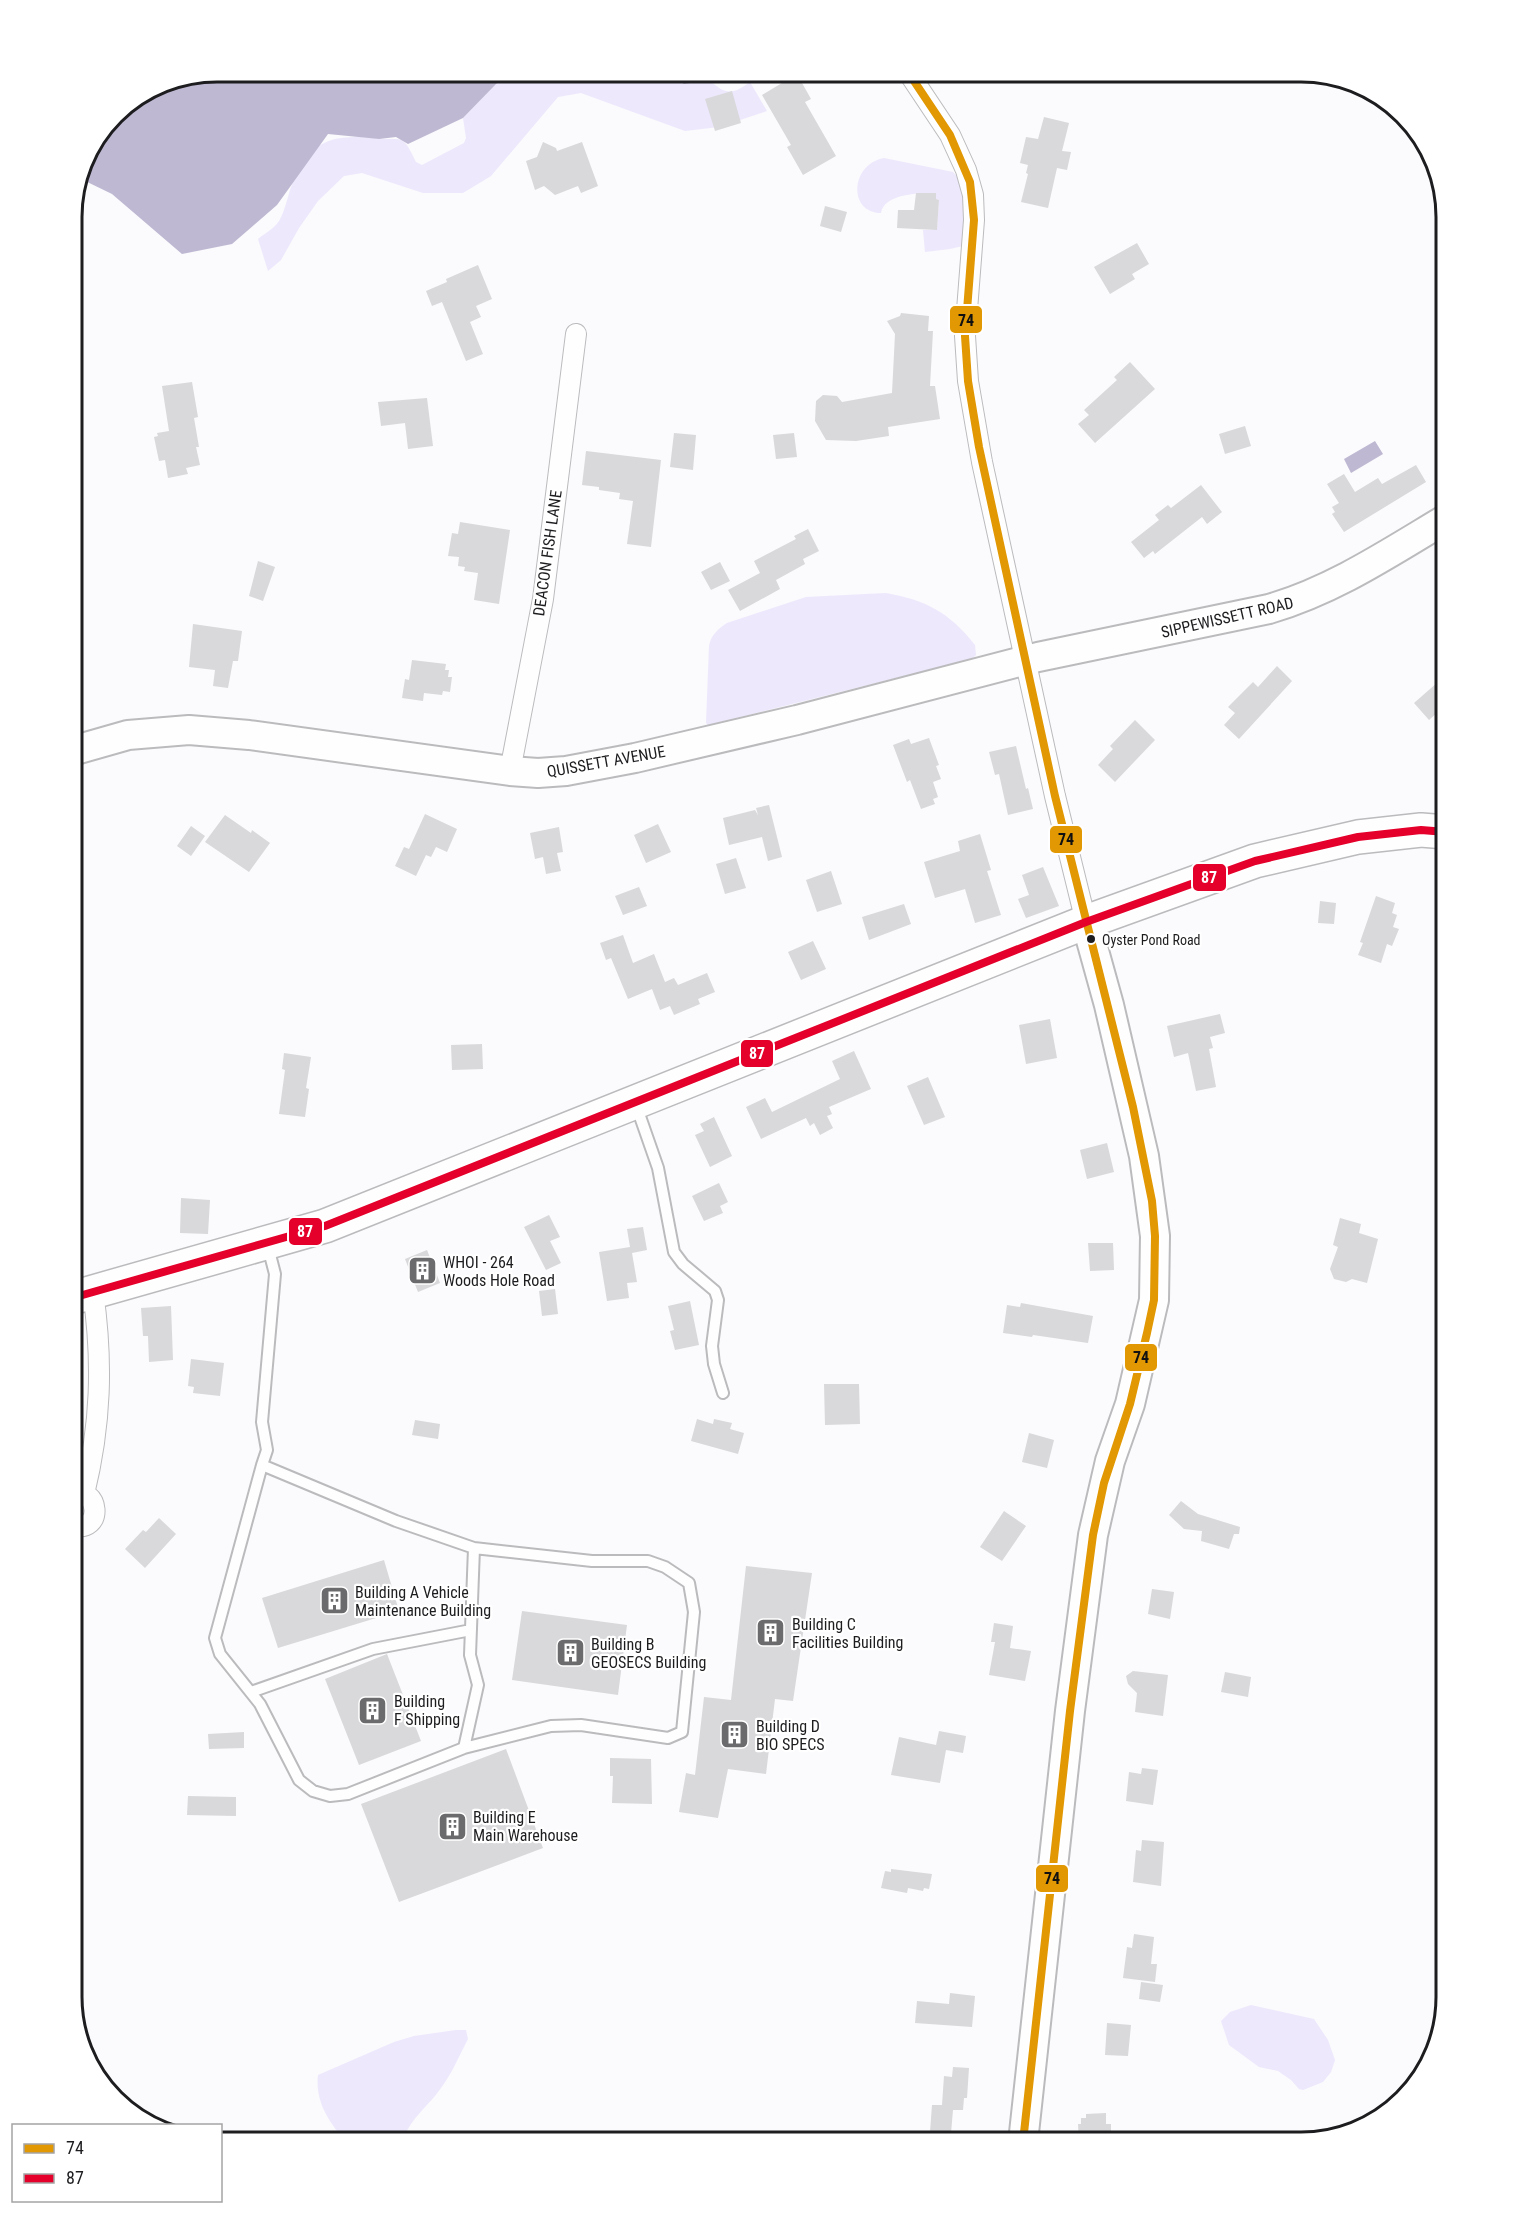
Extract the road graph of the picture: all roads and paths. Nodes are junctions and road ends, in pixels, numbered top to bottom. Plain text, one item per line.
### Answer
1 (915, 83) edge
2 (576, 334) dead end
3 (1436, 525) edge
4 (1027, 660) junction
5 (83, 748) edge
6 (510, 771) junction
7 (1436, 831) edge
8 (1086, 922) junction
9 (635, 1102) junction
10 (267, 1244) junction
11 (83, 1295) edge
12 (723, 1393) dead end
13 (262, 1465) junction
14 (82, 1480) edge
15 (82, 1497) edge
16 (82, 1526) edge
17 (474, 1548) junction
18 (471, 1630) junction
19 (251, 1692) junction
20 (464, 1748) junction
21 (1024, 2132) edge

1 - 4 street
2 - 6 street, DEACON FISH LANE
3 - 4 main road, SIPPEWISSETT ROAD
4 - 6 main road, QUISSETT AVENUE
4 - 8 street
5 - 6 main road, QUISSETT AVENUE
7 - 8 highway
8 - 9 highway
8 - 21 main road
9 - 10 highway
9 - 12 lane
10 - 11 highway
10 - 13 lane
11 - 14 street
13 - 17 lane
13 - 19 lane
15 - 16 street
17 - 18 lane
17 - 20 lane
18 - 19 lane
18 - 20 lane
19 - 20 lane

